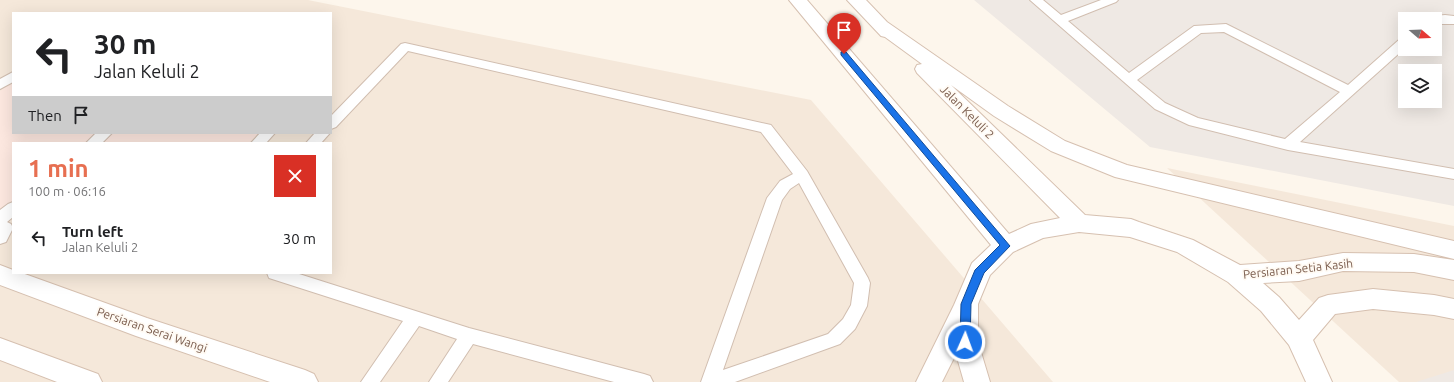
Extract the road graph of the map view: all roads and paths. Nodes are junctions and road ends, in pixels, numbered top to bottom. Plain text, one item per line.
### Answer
1 (798, 0) edge
2 (856, 0) edge
3 (1036, 0) edge
4 (1112, 0) edge
5 (1442, 19) edge
6 (1059, 20) junction
7 (1454, 20) edge
8 (877, 23) junction
9 (1398, 47) edge
10 (12, 77) edge
11 (1128, 80) junction
12 (0, 85) edge
13 (1349, 91) junction
14 (332, 123) edge
15 (104, 134) edge
16 (267, 134) edge
17 (322, 134) edge
18 (94, 142) edge
19 (259, 142) edge
20 (315, 142) edge
21 (1288, 145) junction
22 (1454, 174) edge
23 (802, 175) junction
24 (12, 209) edge
25 (0, 219) edge
26 (1079, 223) junction
27 (0, 225) edge
28 (12, 229) edge
29 (0, 238) edge
30 (1006, 246) junction
31 (1454, 250) edge
32 (1454, 270) edge
33 (278, 274) edge
34 (1236, 275) junction
35 (0, 276) edge
36 (966, 304) junction
37 (1454, 309) edge
38 (416, 317) junction
39 (469, 335) junction
40 (1299, 338) junction
41 (0, 349) edge
42 (89, 382) edge
43 (305, 382) edge
44 (370, 382) edge
45 (438, 382) edge
46 (644, 382) edge
47 (711, 382) edge
48 (929, 382) edge
49 (977, 382) edge
50 (1319, 382) edge

1 - 30 street
2 - 8 street, Jalan Keluli 2
3 - 6 lane
4 - 6 lane
5 - 7 lane
6 - 11 lane
8 - 26 street, Jalan Keluli 2
8 - 31 street
9 - 13 lane
10 - 12 lane
11 - 13 lane
11 - 21 lane
13 - 21 lane
14 - 23 lane
15 - 18 lane
16 - 19 lane
17 - 20 lane
21 - 22 lane
23 - 47 lane
23 - 47 lane
24 - 25 lane
26 - 30 street
26 - 34 street
27 - 28 lane
27 - 29 lane
30 - 36 street
32 - 34 street, Persiaran Setia Kasih
33 - 38 lane
34 - 40 street
35 - 43 street, Persiaran Serai Wangi
36 - 48 street
36 - 49 street
37 - 40 street
38 - 39 lane
38 - 44 lane
39 - 45 lane
39 - 46 lane
40 - 50 street
41 - 42 street

